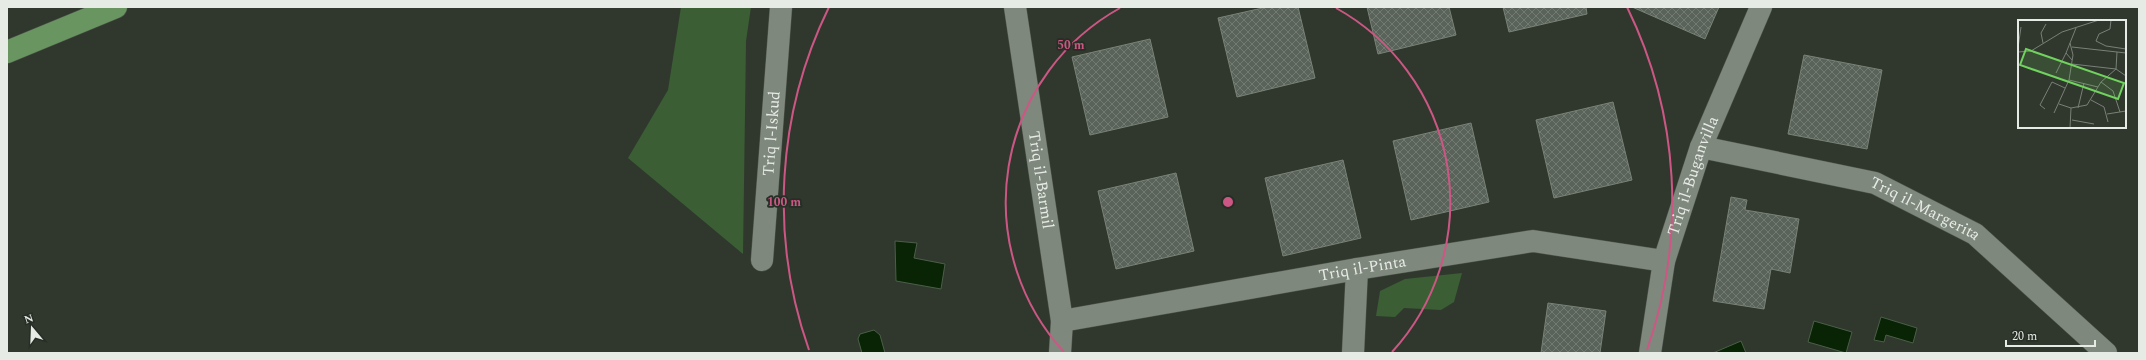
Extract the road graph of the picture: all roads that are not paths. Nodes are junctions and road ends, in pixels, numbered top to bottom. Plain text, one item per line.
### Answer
1 (116, 7) edge
2 (781, 7) edge
3 (1016, 7) edge
4 (1761, 7) edge
5 (7, 52) edge
6 (1701, 147) junction
7 (762, 260) dead end
8 (1664, 261) junction
9 (1357, 269) junction
10 (1062, 321) junction
11 (1060, 353) edge
12 (1353, 353) edge
13 (1650, 353) edge
14 (2106, 353) edge

1 - 5 main road
2 - 7 street, Triq l-Iskud
3 - 10 street, Triq il-Barmil
4 - 6 street, Triq il-Buganvilla
6 - 8 street, Triq il-Buganvilla
6 - 14 street, Triq il-Margerita
8 - 9 street, Triq il-Pinta
8 - 13 street, Triq il-Buganvilla
9 - 10 street, Triq il-Pinta
9 - 12 street
10 - 11 street, Triq il-Barmil

